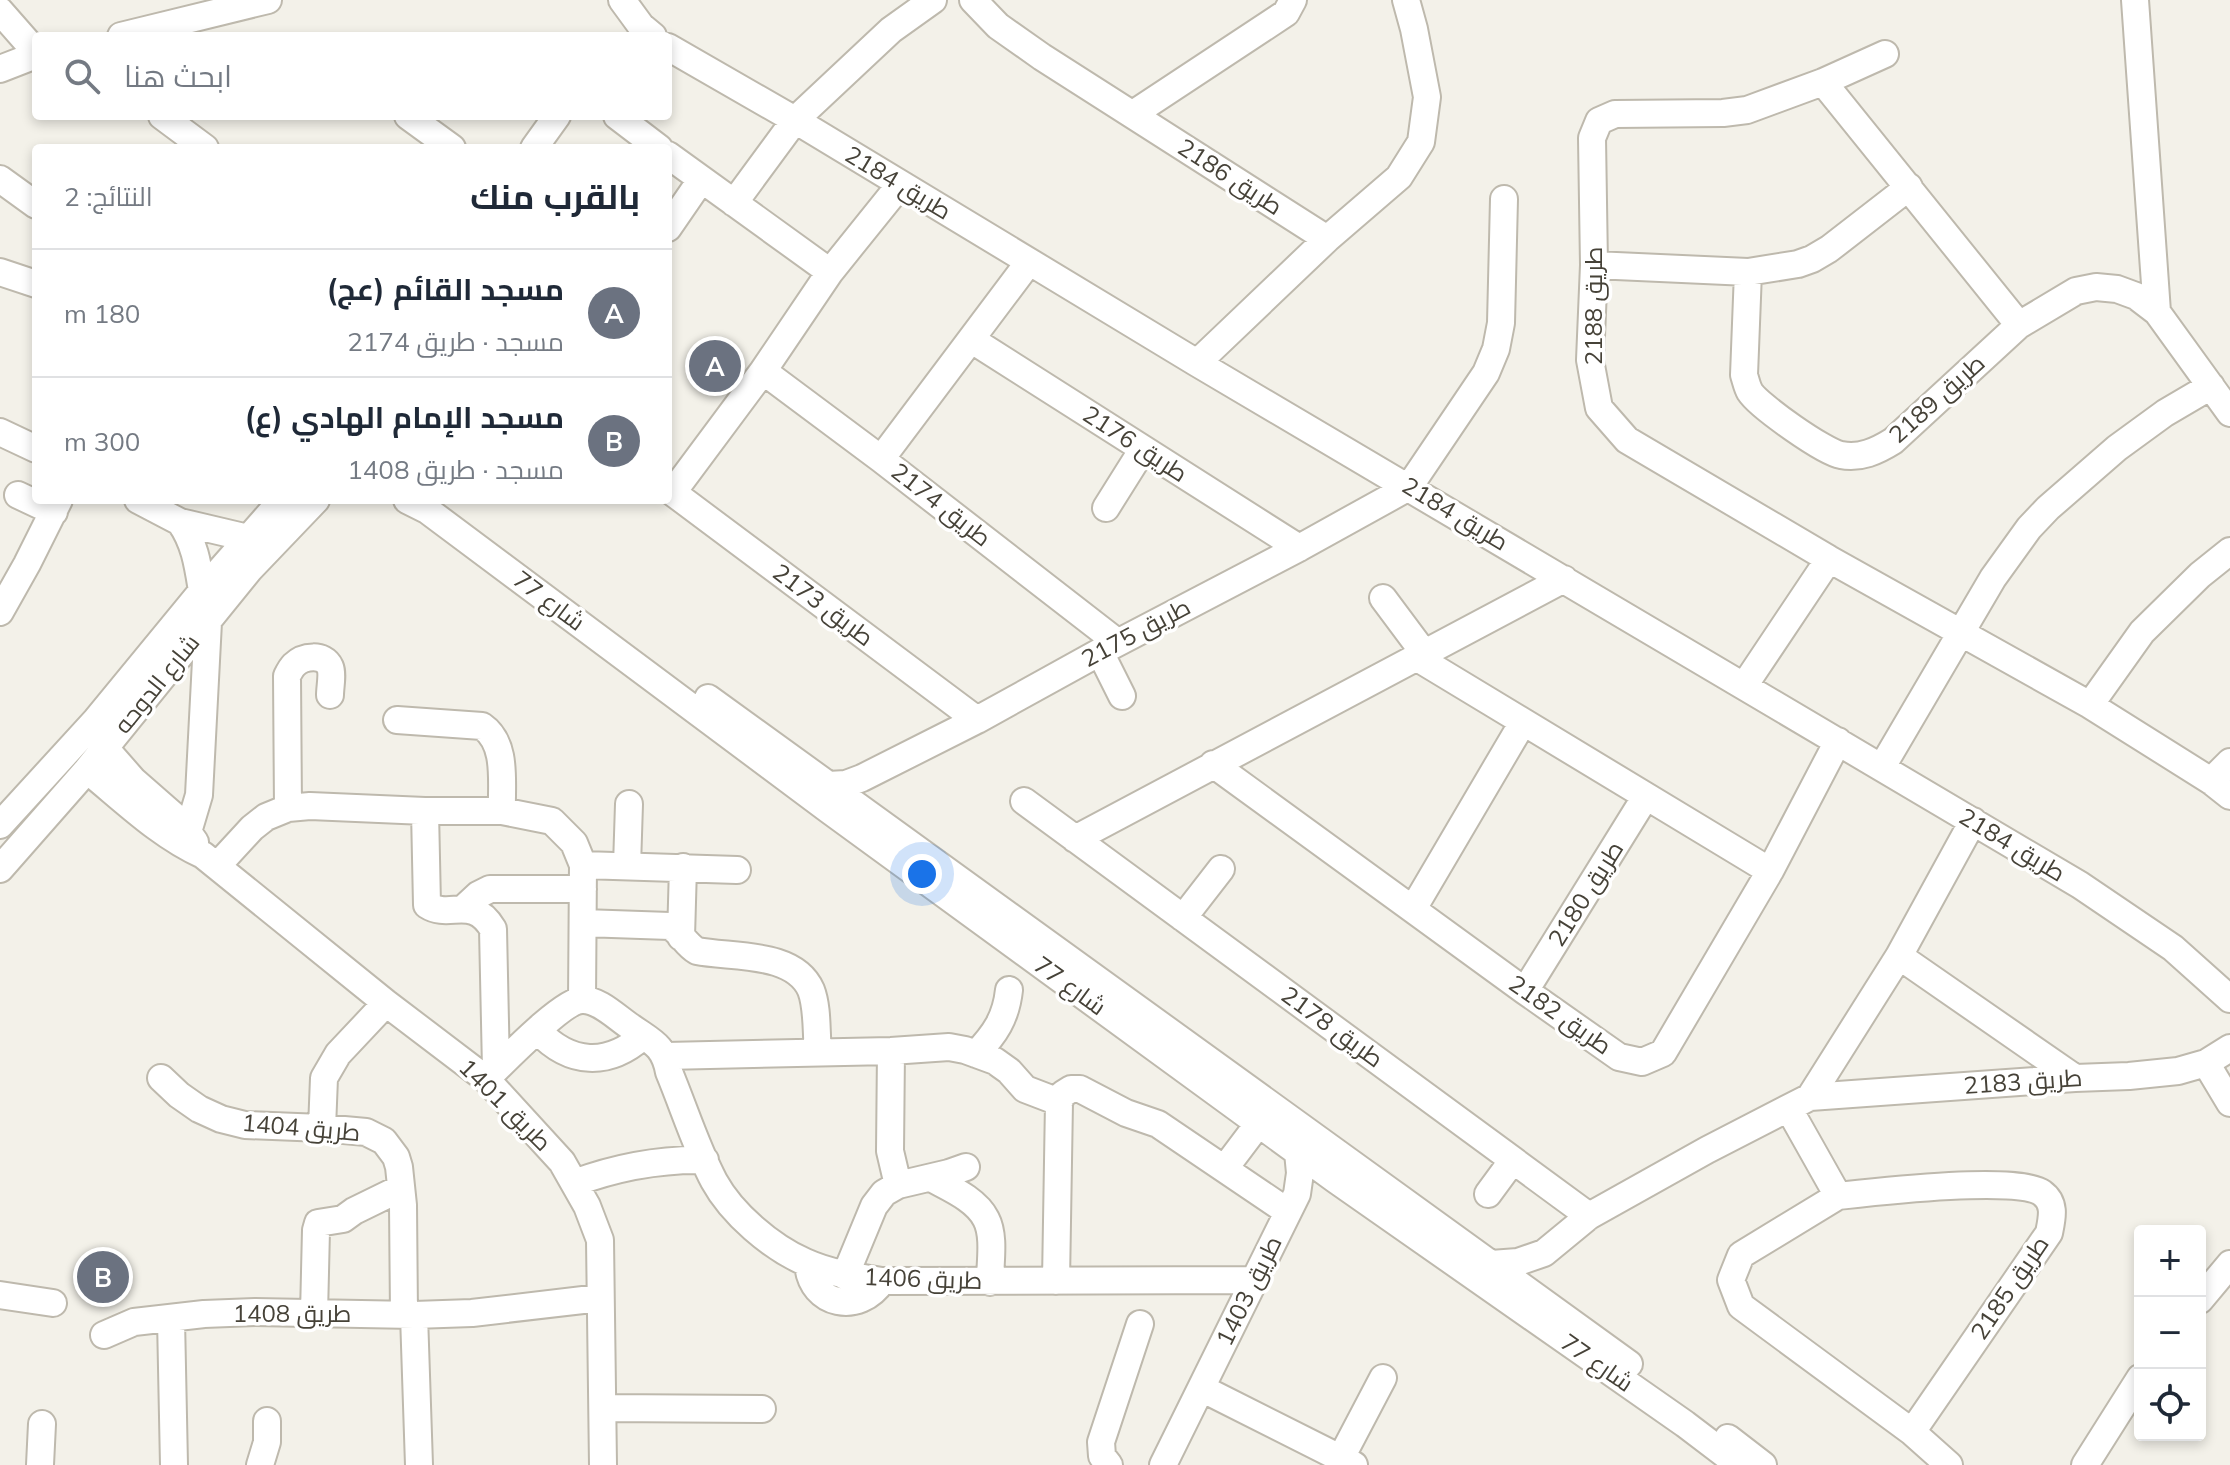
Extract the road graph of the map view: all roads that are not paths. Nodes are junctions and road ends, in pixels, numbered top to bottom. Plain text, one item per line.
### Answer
1 (268, 0) edge
2 (622, 0) edge
3 (933, 0) edge
4 (973, 0) edge
5 (1293, 0) edge
6 (1406, 0) edge
7 (2135, 0) edge
8 (226, 5) edge
9 (0, 11) edge
10 (135, 32) edge
11 (648, 32) edge
12 (32, 49) edge
13 (672, 49) edge
14 (1885, 54) dead end
15 (32, 56) edge
16 (0, 69) edge
17 (1823, 82) junction
18 (1133, 114) junction
19 (167, 120) edge
20 (414, 120) edge
21 (554, 120) edge
22 (622, 120) edge
23 (795, 120) junction
24 (200, 144) edge
25 (446, 144) edge
26 (537, 144) edge
27 (654, 144) edge
28 (672, 158) edge
29 (0, 179) edge
30 (701, 180) junction
31 (900, 185) junction
32 (1909, 187) junction
33 (0, 198) edge
34 (1504, 199) dead end
35 (32, 202) edge
36 (734, 203) junction
37 (32, 222) edge
38 (672, 222) edge
39 (1327, 239) junction
40 (1029, 262) junction
41 (1594, 265) junction
42 (0, 272) edge
43 (830, 272) junction
44 (1748, 272) junction
45 (32, 283) edge
46 (2157, 312) junction
47 (2019, 325) junction
48 (972, 340) junction
49 (1197, 363) junction
50 (763, 371) junction
51 (2211, 386) junction
52 (2230, 413) edge
53 (0, 432) edge
54 (32, 447) edge
55 (1143, 449) junction
56 (881, 459) junction
57 (1409, 487) junction
58 (672, 488) edge
59 (672, 492) edge
60 (18, 495) dead end
61 (32, 499) edge
62 (146, 504) edge
63 (278, 504) edge
64 (312, 504) edge
65 (414, 504) edge
66 (443, 504) edge
67 (56, 506) edge
68 (1106, 508) dead end
69 (180, 522) junction
70 (248, 538) junction
71 (1299, 548) junction
72 (2230, 551) edge
73 (1829, 559) junction
74 (1564, 579) junction
75 (202, 591) junction
76 (1383, 598) dead end
77 (0, 612) edge
78 (208, 622) junction
79 (1962, 632) junction
80 (1109, 647) junction
81 (1420, 655) junction
82 (1744, 686) junction
83 (330, 695) dead end
84 (1122, 696) dead end
85 (2090, 705) junction
86 (96, 720) junction
87 (397, 720) dead end
88 (977, 720) junction
89 (1523, 722) junction
90 (1838, 741) junction
91 (105, 748) junction
92 (2230, 762) edge
93 (1213, 764) junction
94 (1882, 767) junction
95 (87, 770) junction
96 (862, 778) junction
97 (828, 785) junction
98 (2220, 788) edge
99 (1646, 796) junction
100 (1024, 801) dead end
101 (629, 804) dead end
102 (288, 808) junction
103 (859, 808) junction
104 (425, 811) junction
105 (502, 811) junction
106 (1973, 821) junction
107 (0, 825) edge
108 (188, 832) junction
109 (1075, 839) junction
110 (210, 861) junction
111 (627, 866) junction
112 (672, 867) junction
113 (0, 869) edge
114 (1221, 869) dead end
115 (737, 870) dead end
116 (1770, 871) junction
117 (583, 877) junction
118 (464, 908) junction
119 (1413, 909) junction
120 (1183, 918) junction
121 (583, 923) junction
122 (681, 937) junction
123 (1899, 956) junction
124 (1009, 990) dead end
125 (1525, 991) junction
126 (2230, 999) edge
127 (582, 1000) junction
128 (386, 1003) junction
129 (538, 1031) junction
130 (643, 1036) junction
131 (2230, 1048) edge
132 (891, 1051) junction
133 (818, 1052) junction
134 (976, 1054) junction
135 (666, 1056) junction
136 (2206, 1063) junction
137 (491, 1074) junction
138 (161, 1078) dead end
139 (2075, 1078) junction
140 (1059, 1102) junction
141 (1800, 1103) junction
142 (2230, 1103) edge
143 (1259, 1123) junction
144 (322, 1128) junction
145 (1298, 1152) junction
146 (705, 1160) junction
147 (1513, 1160) junction
148 (966, 1167) dead end
149 (1225, 1168) junction
150 (931, 1178) junction
151 (1336, 1180) junction
152 (574, 1183) junction
153 (898, 1185) junction
154 (1488, 1194) dead end
155 (1838, 1196) junction
156 (402, 1197) junction
157 (1292, 1203) junction
158 (1589, 1216) junction
159 (1544, 1253) junction
160 (808, 1264) junction
161 (1491, 1264) junction
162 (2230, 1264) edge
163 (845, 1276) junction
164 (1254, 1280) junction
165 (882, 1281) junction
166 (1056, 1281) junction
167 (990, 1282) junction
168 (0, 1295) edge
169 (2202, 1297) edge
170 (600, 1298) junction
171 (53, 1303) dead end
172 (1552, 1307) junction
173 (314, 1314) junction
174 (409, 1315) junction
175 (171, 1319) junction
176 (1140, 1324) dead end
177 (104, 1335) dead end
178 (1383, 1378) dead end
179 (2134, 1387) edge
180 (1201, 1388) junction
181 (603, 1408) junction
182 (762, 1409) dead end
183 (267, 1421) dead end
184 (42, 1424) dead end
185 (1912, 1432) junction
186 (1348, 1462) edge
187 (40, 1465) edge
188 (174, 1465) edge
189 (260, 1465) edge
190 (419, 1465) edge
191 (603, 1465) edge
192 (1109, 1465) edge
193 (1163, 1465) edge
194 (1739, 1465) edge
195 (1763, 1465) edge
196 (1949, 1465) edge
197 (2085, 1465) edge

1 - 8 street
2 - 11 street
3 - 23 street
4 - 18 street, طريق 2186
5 - 18 street
6 - 39 street
7 - 46 street
8 - 10 street
9 - 12 street
13 - 23 street, طريق 2184
14 - 17 street
15 - 16 street
17 - 32 street
17 - 41 street, طريق 2188
18 - 39 street, طريق 2186
19 - 24 street
20 - 25 street
21 - 26 street
22 - 27 street
23 - 31 street, طريق 2184
23 - 36 street
28 - 30 street
29 - 35 street
30 - 36 street
30 - 38 street
31 - 40 street, طريق 2184
31 - 43 street
32 - 44 street
32 - 47 street
33 - 37 street
34 - 57 street
36 - 43 street
39 - 49 street
40 - 48 street
40 - 49 street, طريق 2184
41 - 44 street
41 - 73 street, طريق 2188
42 - 45 street
43 - 50 street
44 - 47 street, طريق 2189
46 - 47 street, طريق 2189
46 - 51 street, طريق 2189
48 - 55 street, طريق 2176
48 - 56 street
49 - 57 street, طريق 2184
50 - 56 street, طريق 2174
50 - 58 street
51 - 52 street, طريق 2189
51 - 79 street
53 - 54 street
55 - 68 street
55 - 71 street, طريق 2176
56 - 80 street, طريق 2174
57 - 71 street, طريق 2175
57 - 74 street, طريق 2184
59 - 88 street, طريق 2173
60 - 61 street
62 - 69 street
63 - 70 street, شارع الدوحه
64 - 78 street, شارع الدوحه
65 - 143 street, شارع 77
66 - 97 street, شارع 77
67 - 77 street
69 - 70 street
69 - 75 street
70 - 75 street, شارع الدوحه
71 - 80 street, طريق 2175
72 - 85 street
73 - 79 street, طريق 2188
73 - 82 street
74 - 81 street
74 - 82 street, طريق 2184
75 - 86 street, شارع الدوحه
76 - 81 street
78 - 91 street, شارع الدوحه
78 - 108 street
79 - 85 street, طريق 2188
79 - 94 street
80 - 84 street
80 - 88 street, طريق 2175
81 - 89 street
81 - 93 street
82 - 90 street, طريق 2184
83 - 102 street
85 - 98 street, طريق 2188
86 - 95 street
86 - 107 street, شارع الدوحه
87 - 105 street
88 - 96 street, طريق 2175
89 - 99 street
89 - 119 street
90 - 94 street, طريق 2184
90 - 116 street, طريق 2182
91 - 95 street, شارع الدوحه
91 - 108 street, طريق 1401
92 - 98 street
93 - 109 street
93 - 119 street, طريق 2182
94 - 106 street, طريق 2184
95 - 110 street, طريق 1401
95 - 113 street, شارع الدوحه
96 - 97 street, طريق 2175
96 - 103 street
97 - 103 street, شارع 77
99 - 116 street
99 - 125 street, طريق 2180
100 - 109 street, طريق 2178
101 - 111 street
102 - 104 street
102 - 110 street
103 - 161 street, شارع 77
104 - 105 street
104 - 118 street
105 - 117 street
106 - 123 street
106 - 126 street, طريق 2184
108 - 110 street, طريق 1401
109 - 120 street, طريق 2178
110 - 128 street, طريق 1401
111 - 112 street
111 - 117 street
112 - 115 street
112 - 122 street
114 - 120 street
116 - 125 street, طريق 2182
117 - 118 street
117 - 121 street
118 - 137 street
119 - 125 street, طريق 2182
120 - 147 street, طريق 2178
121 - 122 street
121 - 127 street
122 - 133 street
123 - 139 street
123 - 141 street
124 - 134 street
127 - 129 street
127 - 130 street
128 - 137 street, طريق 1401
128 - 144 street
129 - 130 street
129 - 137 street
130 - 135 street
131 - 136 street, طريق 2183
132 - 133 street
132 - 134 street
132 - 153 street
133 - 135 street
134 - 140 street
135 - 146 street, طريق 1406
136 - 139 street, طريق 2183
136 - 142 street
137 - 152 street, طريق 1401
138 - 144 street, طريق 1404
139 - 141 street, طريق 2183
140 - 149 street
140 - 166 street
141 - 155 street
141 - 158 street, طريق 2183
143 - 145 street, شارع 77
143 - 149 street
144 - 156 street, طريق 1404
145 - 151 street, شارع 77
145 - 157 street, طريق 1403
146 - 152 street
146 - 160 street, طريق 1406
147 - 154 street
147 - 158 street, طريق 2178
148 - 150 street
149 - 157 street
150 - 153 street
150 - 167 street
151 - 157 street
151 - 194 street, شارع 77
152 - 170 street, طريق 1401
153 - 163 street
155 - 185 street, طريق 2185
155 - 185 street, طريق 2185
156 - 173 street
156 - 174 street
157 - 164 street, طريق 1403
158 - 159 street, طريق 2183
159 - 161 street, طريق 2183
159 - 172 street
160 - 163 street, طريق 1406
160 - 165 street
161 - 172 street, شارع 77
162 - 169 street
163 - 165 street, طريق 1406
164 - 166 street, طريق 1406
164 - 180 street, طريق 1403
165 - 167 street, طريق 1406
166 - 167 street, طريق 1406
168 - 171 street
170 - 174 street, طريق 1408
170 - 181 street, طريق 1401
172 - 195 street, شارع 77
173 - 174 street, طريق 1408
173 - 175 street, طريق 1408
174 - 190 street
175 - 177 street, طريق 1408
175 - 188 street
176 - 192 street
178 - 186 street
179 - 197 street
180 - 186 street
180 - 193 street, طريق 1403
181 - 182 street
181 - 191 street, طريق 1401
183 - 189 street
184 - 187 street
185 - 196 street, طريق 2185

